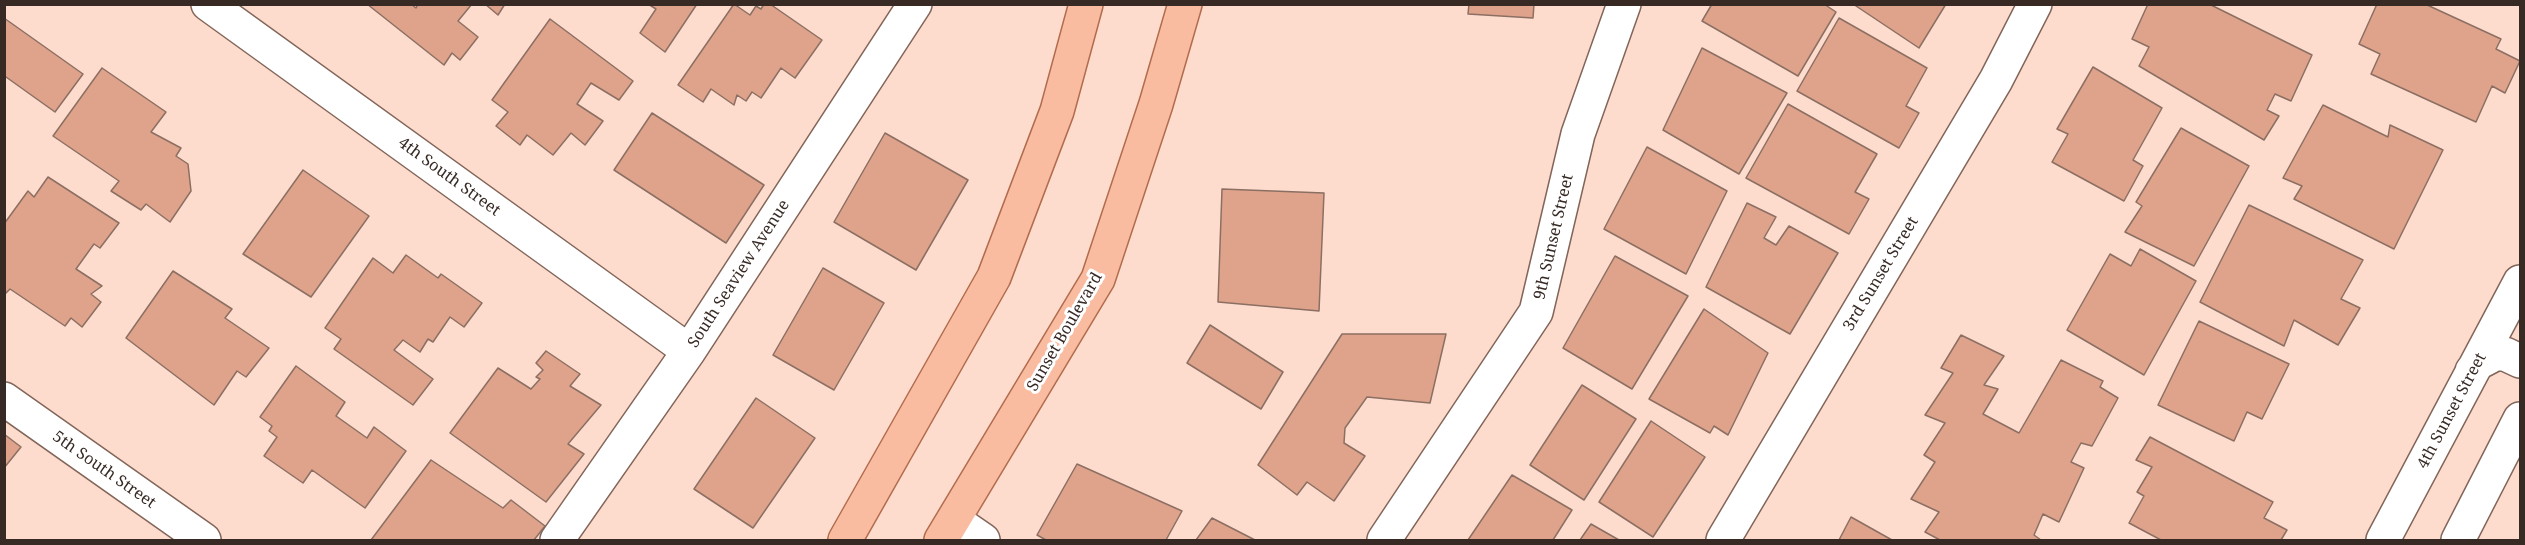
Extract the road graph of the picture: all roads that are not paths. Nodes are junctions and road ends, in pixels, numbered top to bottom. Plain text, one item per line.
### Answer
1 (208, 4) edge
2 (915, 4) edge
3 (1086, 4) edge
4 (1185, 4) edge
5 (1624, 4) edge
6 (2035, 4) edge
7 (2520, 282) edge
8 (689, 351) junction
9 (2520, 361) edge
10 (2472, 371) junction
11 (4, 399) edge
12 (2520, 419) edge
13 (948, 530) edge
14 (204, 540) edge
15 (557, 540) edge
16 (845, 540) edge
17 (983, 540) edge
18 (1384, 540) edge
19 (1723, 540) edge
20 (2383, 540) edge
21 (2458, 540) edge

1 - 8 street, 4th South Street
2 - 8 street, South Seaview Avenue
3 - 16 main road
4 - 13 main road, Sunset Boulevard
5 - 18 street, 9th Sunset Street
6 - 19 street, 3rd Sunset Street
7 - 10 street, 4th Sunset Street
8 - 15 street, South Seaview Avenue
9 - 10 street
10 - 20 street, 4th Sunset Street
11 - 14 street, 5th South Street
12 - 21 street
13 - 17 street

